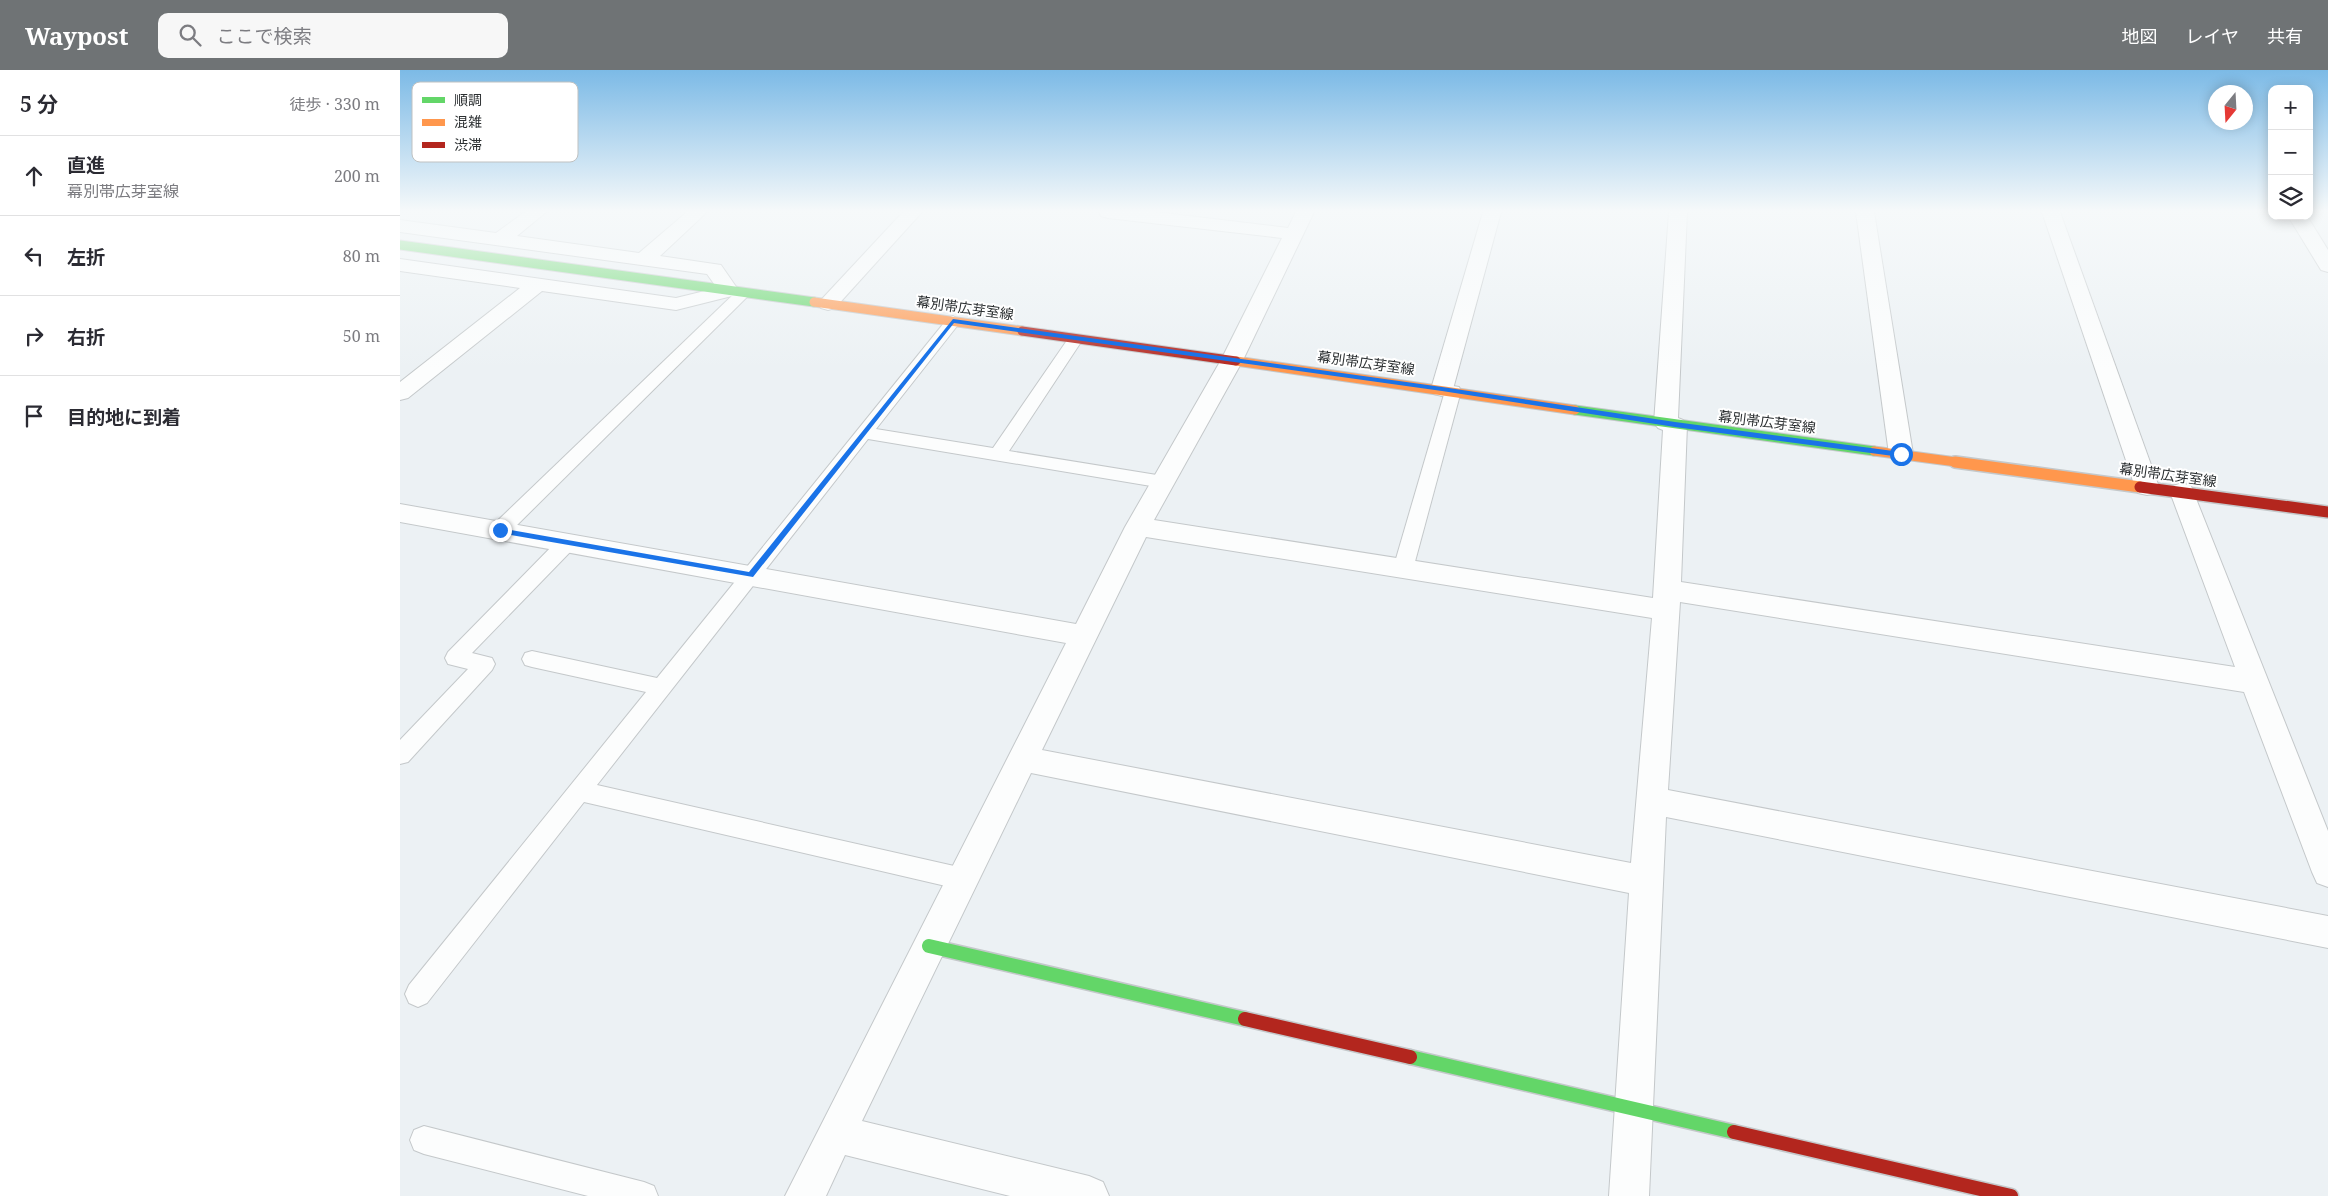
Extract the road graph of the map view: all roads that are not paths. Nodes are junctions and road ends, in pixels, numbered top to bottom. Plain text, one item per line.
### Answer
1 (540, 265) edge
2 (683, 265) edge
3 (864, 265) edge
4 (1279, 265) edge
5 (1479, 265) edge
6 (1676, 265) edge
7 (1873, 265) edge
8 (2069, 265) edge
9 (400, 266) edge
10 (537, 285) junction
11 (736, 292) junction
12 (828, 304) junction
13 (953, 321) junction
14 (1075, 338) junction
15 (1232, 360) junction
16 (1448, 390) junction
17 (400, 393) edge
18 (1670, 424) junction
19 (864, 433) junction
20 (1901, 454) junction
21 (997, 455) junction
22 (1163, 482) junction
23 (2146, 487) junction
24 (2182, 492) junction
25 (2328, 512) edge
26 (400, 513) edge
27 (1138, 527) junction
28 (500, 530) junction
29 (567, 542) junction
30 (1403, 569) junction
31 (751, 575) junction
32 (1666, 600) junction
33 (1084, 636) junction
34 (532, 659) dead end
35 (2256, 682) junction
36 (662, 687) junction
37 (400, 755) edge
38 (1022, 759) junction
39 (579, 791) junction
40 (1652, 802) junction
41 (2328, 872) edge
42 (963, 879) junction
43 (1646, 881) junction
44 (2328, 932) edge
45 (930, 946) junction
46 (418, 994) dead end
47 (1634, 1110) junction
48 (836, 1134) junction
49 (424, 1140) dead end
50 (644, 1196) edge
51 (805, 1196) edge
52 (1089, 1196) edge
53 (1629, 1196) edge
54 (2011, 1196) edge

1 - 11 main road, 幕別帯広芽室線
2 - 11 street
3 - 12 street
4 - 15 street
5 - 16 street
6 - 18 street
7 - 20 street
8 - 23 street
9 - 10 street
10 - 11 street
10 - 17 street
11 - 12 main road, 幕別帯広芽室線
11 - 28 lane
12 - 13 main road, 幕別帯広芽室線
13 - 14 main road, 幕別帯広芽室線
13 - 19 lane
14 - 15 main road, 幕別帯広芽室線
14 - 21 lane
15 - 16 main road, 幕別帯広芽室線
15 - 22 street
16 - 18 main road, 幕別帯広芽室線
16 - 30 lane
18 - 20 main road, 幕別帯広芽室線
18 - 32 street
19 - 21 lane
19 - 31 lane
20 - 23 main road, 幕別帯広芽室線
21 - 22 lane
22 - 27 street
23 - 24 main road, 幕別帯広芽室線
24 - 25 main road, 幕別帯広芽室線
24 - 35 street
26 - 28 street
27 - 30 street
27 - 33 street
28 - 29 street
29 - 31 street
29 - 37 lane
30 - 32 street
31 - 33 street
31 - 36 lane
32 - 35 street
32 - 40 street
33 - 38 street
34 - 36 lane
35 - 41 street
36 - 39 lane
38 - 42 street
38 - 43 street
39 - 42 lane
39 - 46 lane
40 - 43 street
40 - 44 street
42 - 45 street
43 - 47 street
45 - 47 main road
45 - 48 street
47 - 53 street
47 - 54 main road
48 - 51 street
48 - 52 street
49 - 50 lane

